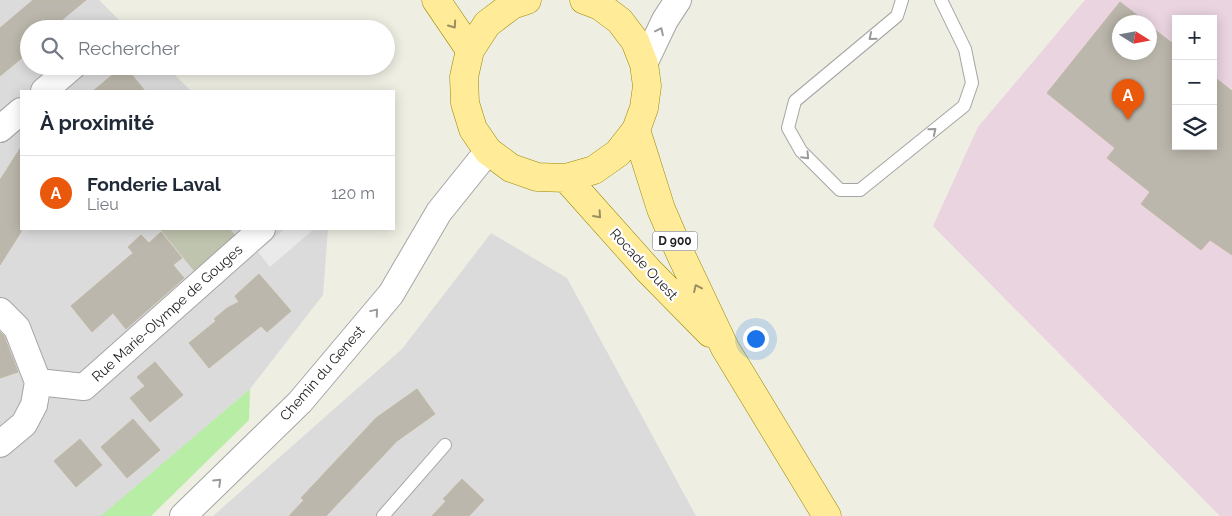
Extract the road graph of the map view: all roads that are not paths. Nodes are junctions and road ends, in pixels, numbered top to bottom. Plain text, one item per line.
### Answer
1 (436, 0) edge
2 (527, 0) edge
3 (678, 0) edge
4 (902, 0) edge
5 (941, 0) edge
6 (598, 2) edge
7 (470, 50) junction
8 (644, 64) junction
9 (63, 75) edge
10 (45, 90) edge
11 (20, 112) edge
12 (0, 129) edge
13 (636, 130) junction
14 (488, 151) junction
15 (566, 178) junction
16 (261, 230) edge
17 (0, 311) edge
18 (725, 348) junction
19 (38, 382) junction
20 (0, 444) edge
21 (445, 445) dead end
22 (182, 516) edge
23 (383, 516) edge
24 (827, 516) edge

1 -> 7 main road
2 - 7 main road
8 -> 3 street
4 -> 5 lane
6 - 8 main road
7 - 14 main road
8 - 13 main road
9 - 10 street
11 - 12 street
13 - 15 main road
18 -> 13 main road, Rocade Ouest / D 900
14 - 15 main road
22 -> 14 street, Chemin du Genest
15 -> 18 main road, Rocade Ouest / D 900
16 - 19 street, Rue Marie-Olympe de Gouges
17 - 19 street
18 - 24 main road, Rocade Ouest / D 900
19 - 20 street
21 - 23 lane

